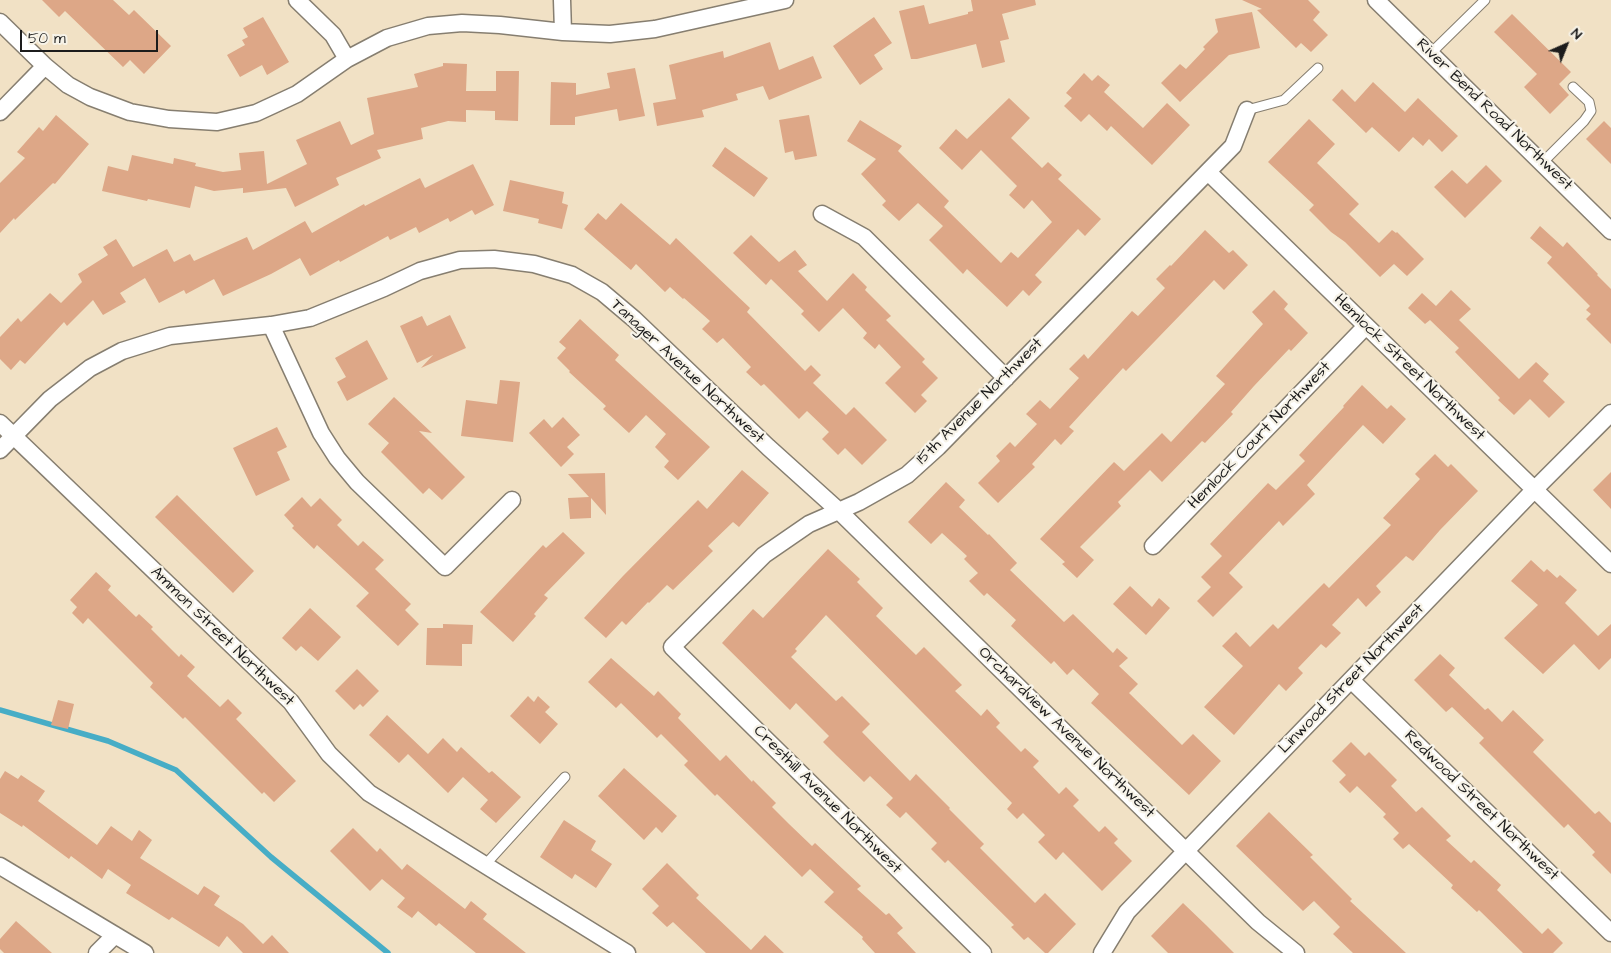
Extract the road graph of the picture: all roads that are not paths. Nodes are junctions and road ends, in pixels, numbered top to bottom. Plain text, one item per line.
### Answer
1 (297, 0) edge
2 (562, 0) edge
3 (785, 0) edge
4 (1376, 0) edge
5 (1485, 0) edge
6 (0, 22) edge
7 (563, 32) junction
8 (1430, 54) junction
9 (347, 59) junction
10 (45, 66) junction
11 (1318, 68) dead end
12 (1573, 87) dead end
13 (1247, 110) joint
14 (0, 112) edge
15 (1542, 163) junction
16 (1208, 172) junction
17 (822, 214) dead end
18 (1611, 231) edge
19 (272, 325) junction
20 (1366, 326) junction
21 (1006, 378) junction
22 (1611, 413) edge
23 (0, 423) edge
24 (14, 436) junction
25 (0, 450) edge
26 (1535, 490) junction
27 (512, 500) dead end
28 (839, 511) junction
29 (1153, 546) dead end
30 (1611, 564) edge
31 (672, 647) joint
32 (1351, 680) junction
33 (565, 776) dead end
34 (1186, 851) junction
35 (484, 865) junction
36 (0, 866) edge
37 (1611, 933) edge
38 (115, 935) junction
39 (97, 953) edge
40 (145, 953) edge
41 (627, 953) edge
42 (983, 953) edge
43 (1102, 953) edge
44 (1296, 953) edge

1 - 9 street
2 - 7 street
3 - 7 street
4 - 8 street, River Bend Road Northwest
5 - 8 lane
6 - 10 street
7 - 9 street
8 - 15 street, River Bend Road Northwest
9 - 10 street
10 - 14 street
11 - 13 lane
12 - 15 lane
13 - 16 street, 15th Avenue Northwest
15 - 18 street, River Bend Road Northwest
16 - 20 street, Hemlock Street Northwest
16 - 21 street, 15th Avenue Northwest
17 - 21 street
19 - 24 street, Tanager Avenue Northwest
19 - 27 street
19 - 28 street, Tanager Avenue Northwest
20 - 26 street, Hemlock Street Northwest
20 - 29 street, Hemlock Court Northwest
21 - 28 street, 15th Avenue Northwest
22 - 26 street, Linwood Street Northwest
23 - 24 street, Ammon Street Northwest
24 - 25 street, Tanager Avenue Northwest
24 - 35 street, Ammon Street Northwest
26 - 30 street, Hemlock Street Northwest
26 - 32 street, Linwood Street Northwest
28 - 31 street, 15th Avenue Northwest
28 - 34 street, Orchardview Avenue Northwest
31 - 42 street, Cresthill Avenue Northwest
32 - 34 street, Linwood Street Northwest
32 - 37 street, Redwood Street Northwest
33 - 35 lane
34 - 43 street, Linwood Street Northwest
34 - 44 street, Orchardview Avenue Northwest
35 - 41 street, Ammon Street Northwest
36 - 38 street
38 - 39 street
38 - 40 street

